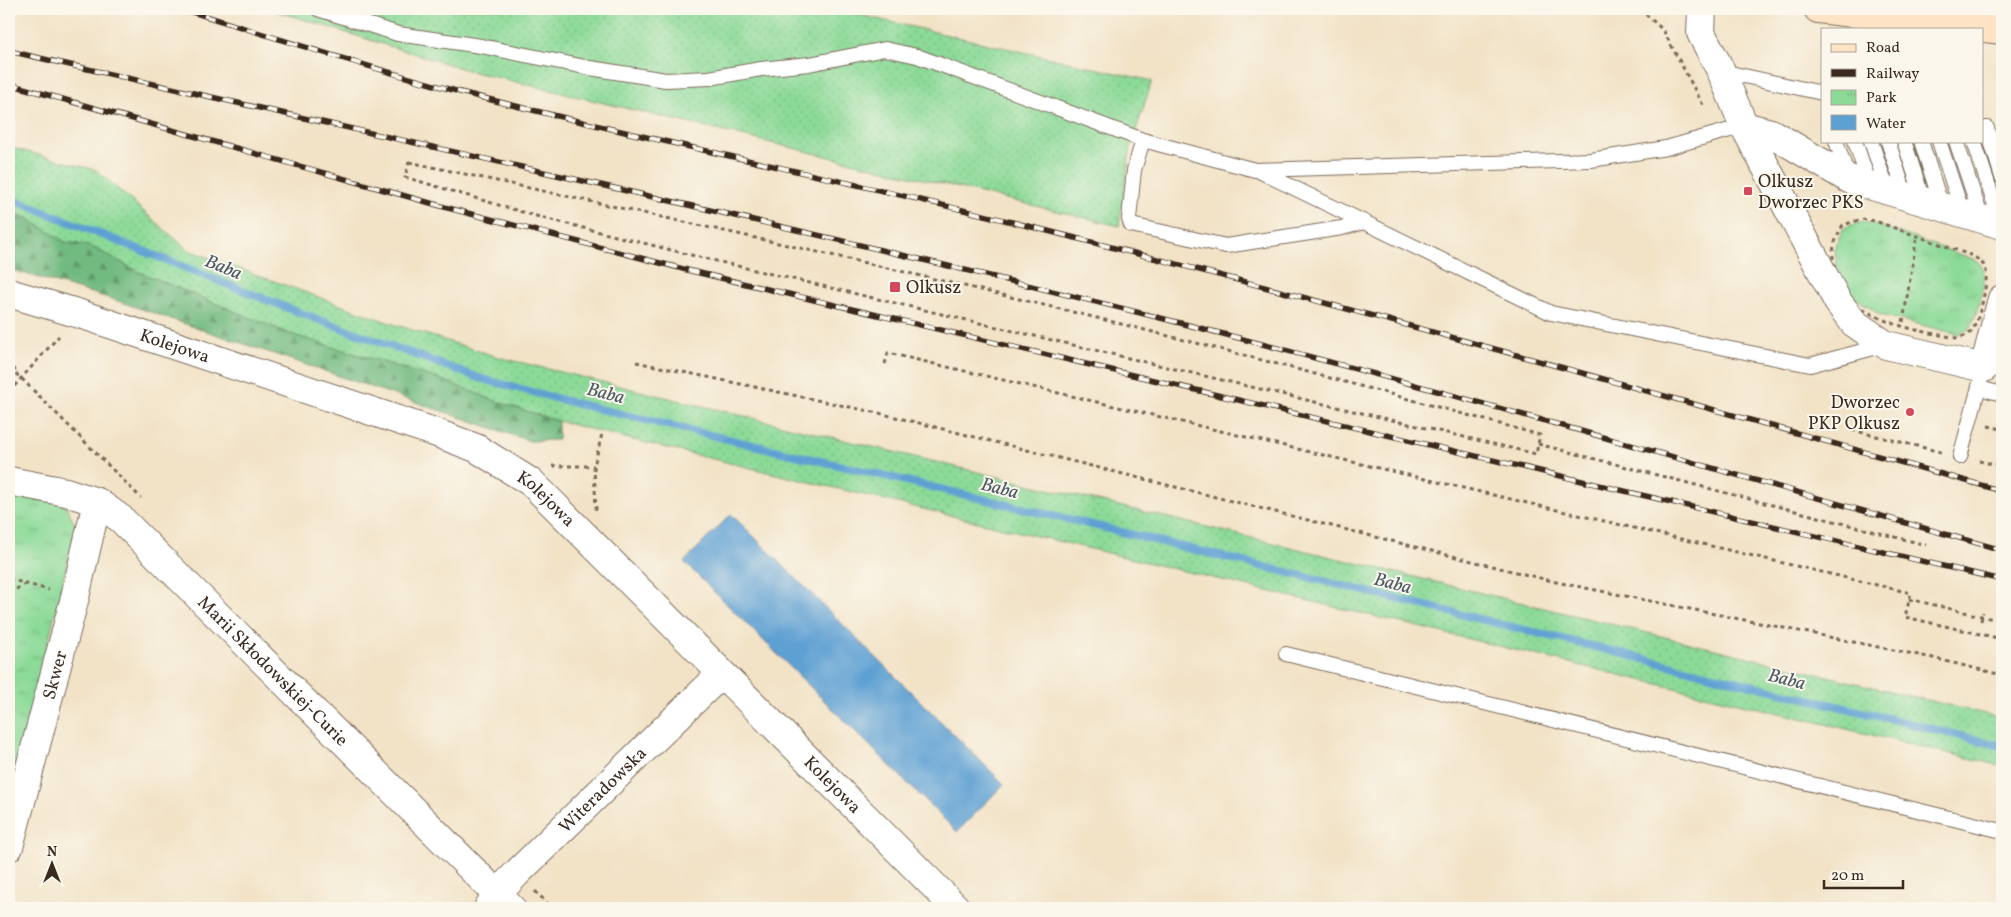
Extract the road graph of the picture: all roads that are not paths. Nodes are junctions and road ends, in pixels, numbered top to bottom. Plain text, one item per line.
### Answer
1 (318, 9) edge
2 (1702, 9) edge
3 (1818, 9) edge
4 (2002, 30) edge
5 (1721, 71) junction
6 (1821, 95) edge
7 (1744, 126) junction
8 (1984, 127) edge
9 (2002, 131) edge
10 (1142, 140) junction
11 (1838, 142) edge
12 (1856, 142) edge
13 (1872, 142) edge
14 (1889, 142) edge
15 (1904, 142) edge
16 (1921, 142) edge
17 (1939, 142) edge
18 (1956, 142) edge
19 (1973, 142) edge
20 (1255, 170) junction
21 (2002, 177) edge
22 (1933, 205) edge
23 (1364, 222) junction
24 (9, 293) edge
25 (2002, 299) edge
26 (1894, 335) junction
27 (1981, 378) junction
28 (2002, 394) edge
29 (1960, 457) road end
30 (9, 481) edge
31 (97, 502) junction
32 (1286, 654) dead end
33 (721, 674) junction
34 (2002, 831) edge
35 (9, 848) edge
36 (498, 904) edge
37 (956, 908) edge

1 - 10 lane
2 - 5 street
3 - 4 street
5 - 6 lane
5 - 7 street
7 - 20 lane
7 - 22 street
7 - 26 street
8 - 9 lane
8 - 21 lane
10 - 20 lane
10 - 23 lane
11 - 22 lane
12 - 22 lane
13 - 22 lane
14 - 22 lane
15 - 22 lane
16 - 22 lane
17 - 22 lane
18 - 22 lane
19 - 22 lane
20 - 23 lane
23 - 26 lane
24 - 33 street, Kolejowa
25 - 27 street
26 - 27 street
27 - 28 lane
27 - 29 lane
30 - 31 street, Marii Skłodowskiej-Curie
31 - 35 street, Skwer
31 - 36 street, Marii Skłodowskiej-Curie
32 - 34 lane
33 - 36 street, Witeradowska
33 - 37 street, Kolejowa

